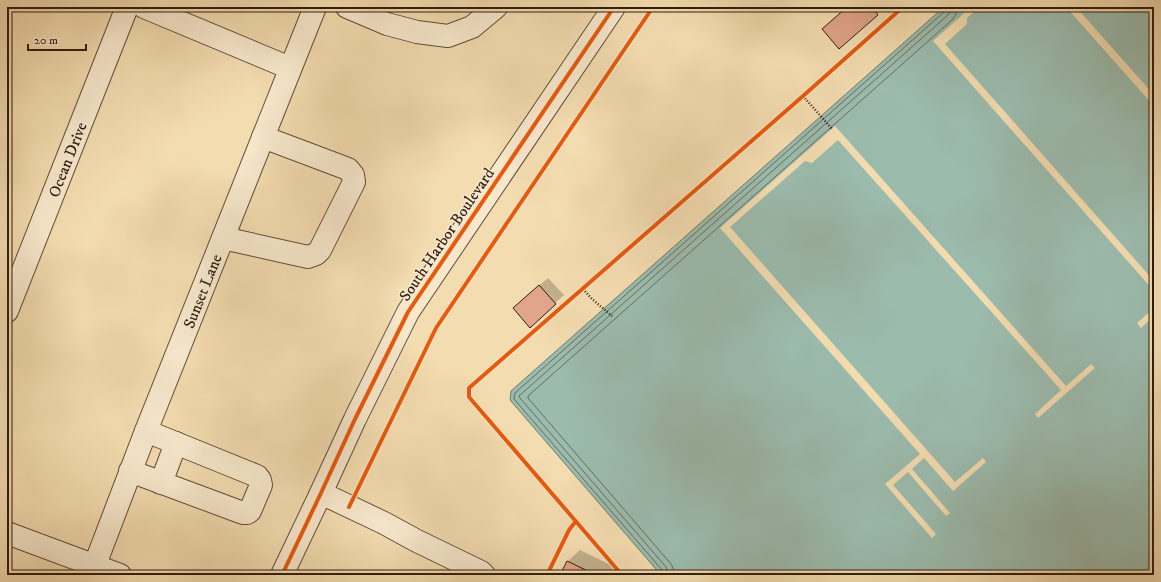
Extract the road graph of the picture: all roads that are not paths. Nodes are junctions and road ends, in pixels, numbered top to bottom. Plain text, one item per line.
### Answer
1 (127, 7) edge
2 (144, 7) edge
3 (315, 7) edge
4 (347, 7) edge
5 (496, 7) edge
6 (614, 7) edge
7 (290, 68) junction
8 (263, 137) junction
9 (223, 238) junction
10 (7, 311) edge
11 (146, 431) junction
12 (176, 443) junction
13 (130, 471) junction
14 (161, 483) junction
15 (322, 493) junction
16 (7, 533) edge
17 (92, 570) edge
18 (120, 575) edge
19 (282, 575) edge
20 (484, 575) edge

1 - 10 street, Ocean Drive
2 - 7 street
3 - 7 street, Sunset Lane
4 - 5 street
6 - 15 street, South Harbor Boulevard
7 - 8 street, Sunset Lane
8 - 9 street, Sunset Lane
8 - 9 street
9 - 11 street, Sunset Lane
11 - 12 street
11 - 13 street, Sunset Lane
12 - 14 street
12 - 14 street
13 - 14 street
13 - 17 street, Sunset Lane
15 - 19 street, South Harbor Boulevard
15 - 20 street
16 - 17 street
17 - 18 street

